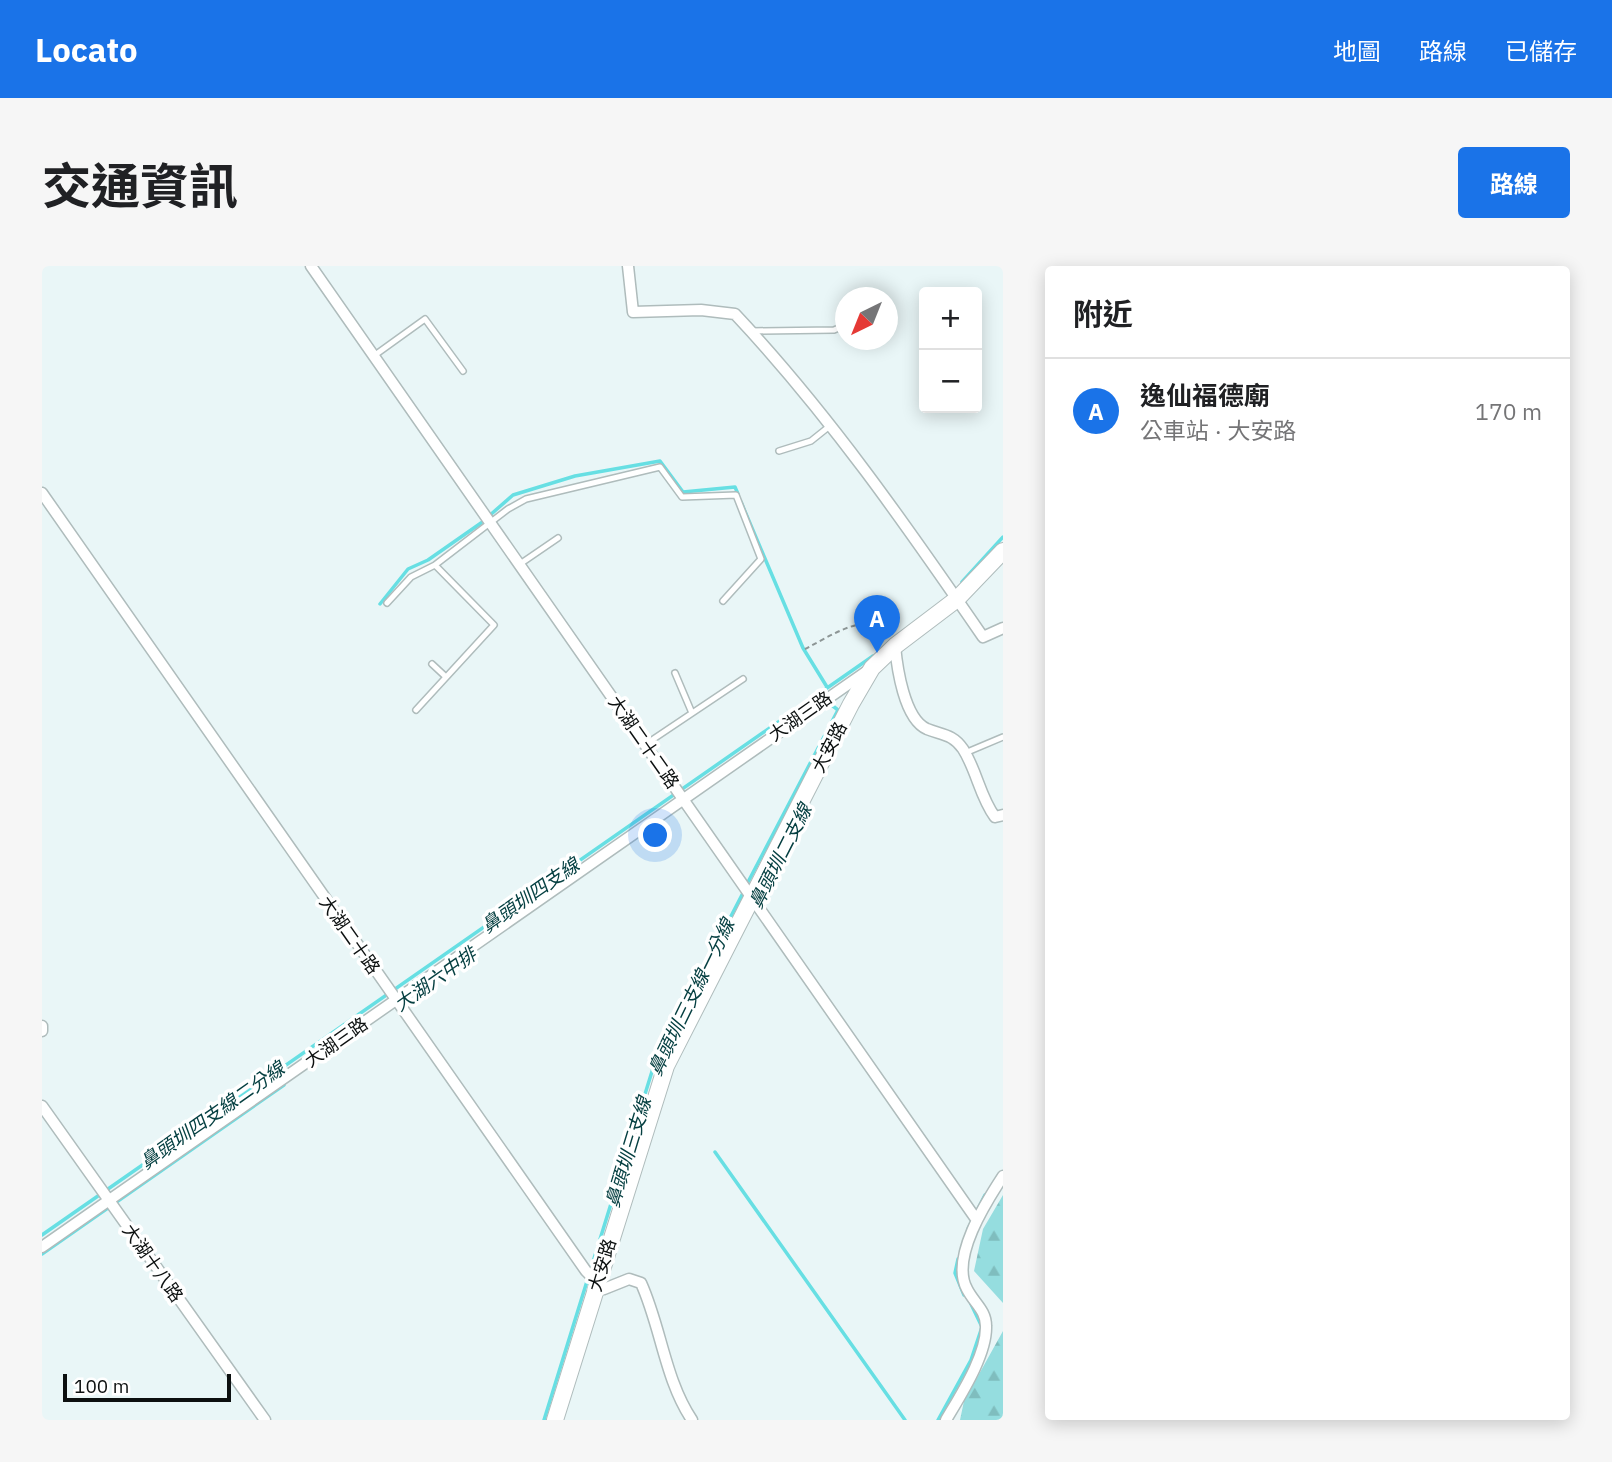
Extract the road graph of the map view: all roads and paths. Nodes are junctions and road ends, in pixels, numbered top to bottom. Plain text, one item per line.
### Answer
1 (311, 266) edge
2 (628, 266) edge
3 (835, 330) edge
4 (751, 331) junction
5 (374, 356) junction
6 (463, 371) dead end
7 (831, 425) junction
8 (779, 451) dead end
9 (42, 493) edge
10 (491, 522) junction
11 (558, 537) dead end
12 (1003, 551) edge
13 (520, 564) junction
14 (435, 565) junction
15 (957, 599) junction
16 (723, 601) dead end
17 (387, 603) dead end
18 (1003, 628) edge
19 (900, 642) junction
20 (805, 649) dead end
21 (432, 664) dead end
22 (872, 668) junction
23 (674, 673) dead end
24 (446, 677) junction
25 (743, 679) dead end
26 (416, 710) dead end
27 (692, 713) junction
28 (1003, 737) edge
29 (646, 744) junction
30 (965, 753) junction
31 (684, 797) junction
32 (1003, 815) edge
33 (753, 898) junction
34 (395, 1000) junction
35 (42, 1106) edge
36 (1003, 1176) edge
37 (109, 1200) junction
38 (976, 1219) junction
39 (42, 1247) edge
40 (597, 1284) junction
41 (265, 1420) edge
42 (555, 1420) edge
43 (692, 1420) edge
44 (946, 1420) edge

1 - 5 street, 大湖二十二路
2 - 4 street
3 - 4 lane
4 - 7 street
5 - 6 lane
5 - 10 street, 大湖二十二路
7 - 8 lane
7 - 15 street
9 - 34 street, 大湖二十路
10 - 13 street, 大湖二十二路
10 - 14 lane
10 - 16 lane
11 - 13 lane
12 - 15 street, 大安路
13 - 29 street, 大湖二十二路
14 - 17 lane
14 - 24 lane
15 - 18 street
15 - 19 street, 大安路
19 - 20 path
19 - 22 street, 大安路
19 - 30 street
21 - 24 lane
22 - 31 street, 大湖三路
22 - 33 street, 大安路
23 - 27 lane
24 - 26 lane
25 - 27 lane
27 - 29 lane
28 - 30 lane
29 - 31 street, 大湖二十二路
30 - 32 street
31 - 33 street, 大湖二十二路
31 - 34 street, 大湖三路
33 - 38 street, 大湖二十二路
33 - 40 street, 大安路
34 - 37 street, 大湖三路
34 - 40 street, 大湖二十路
35 - 37 street, 大湖十八路
36 - 38 street
37 - 39 street, 大湖三路
37 - 41 street, 大湖十八路
38 - 44 street
40 - 42 street, 大安路
40 - 43 street

